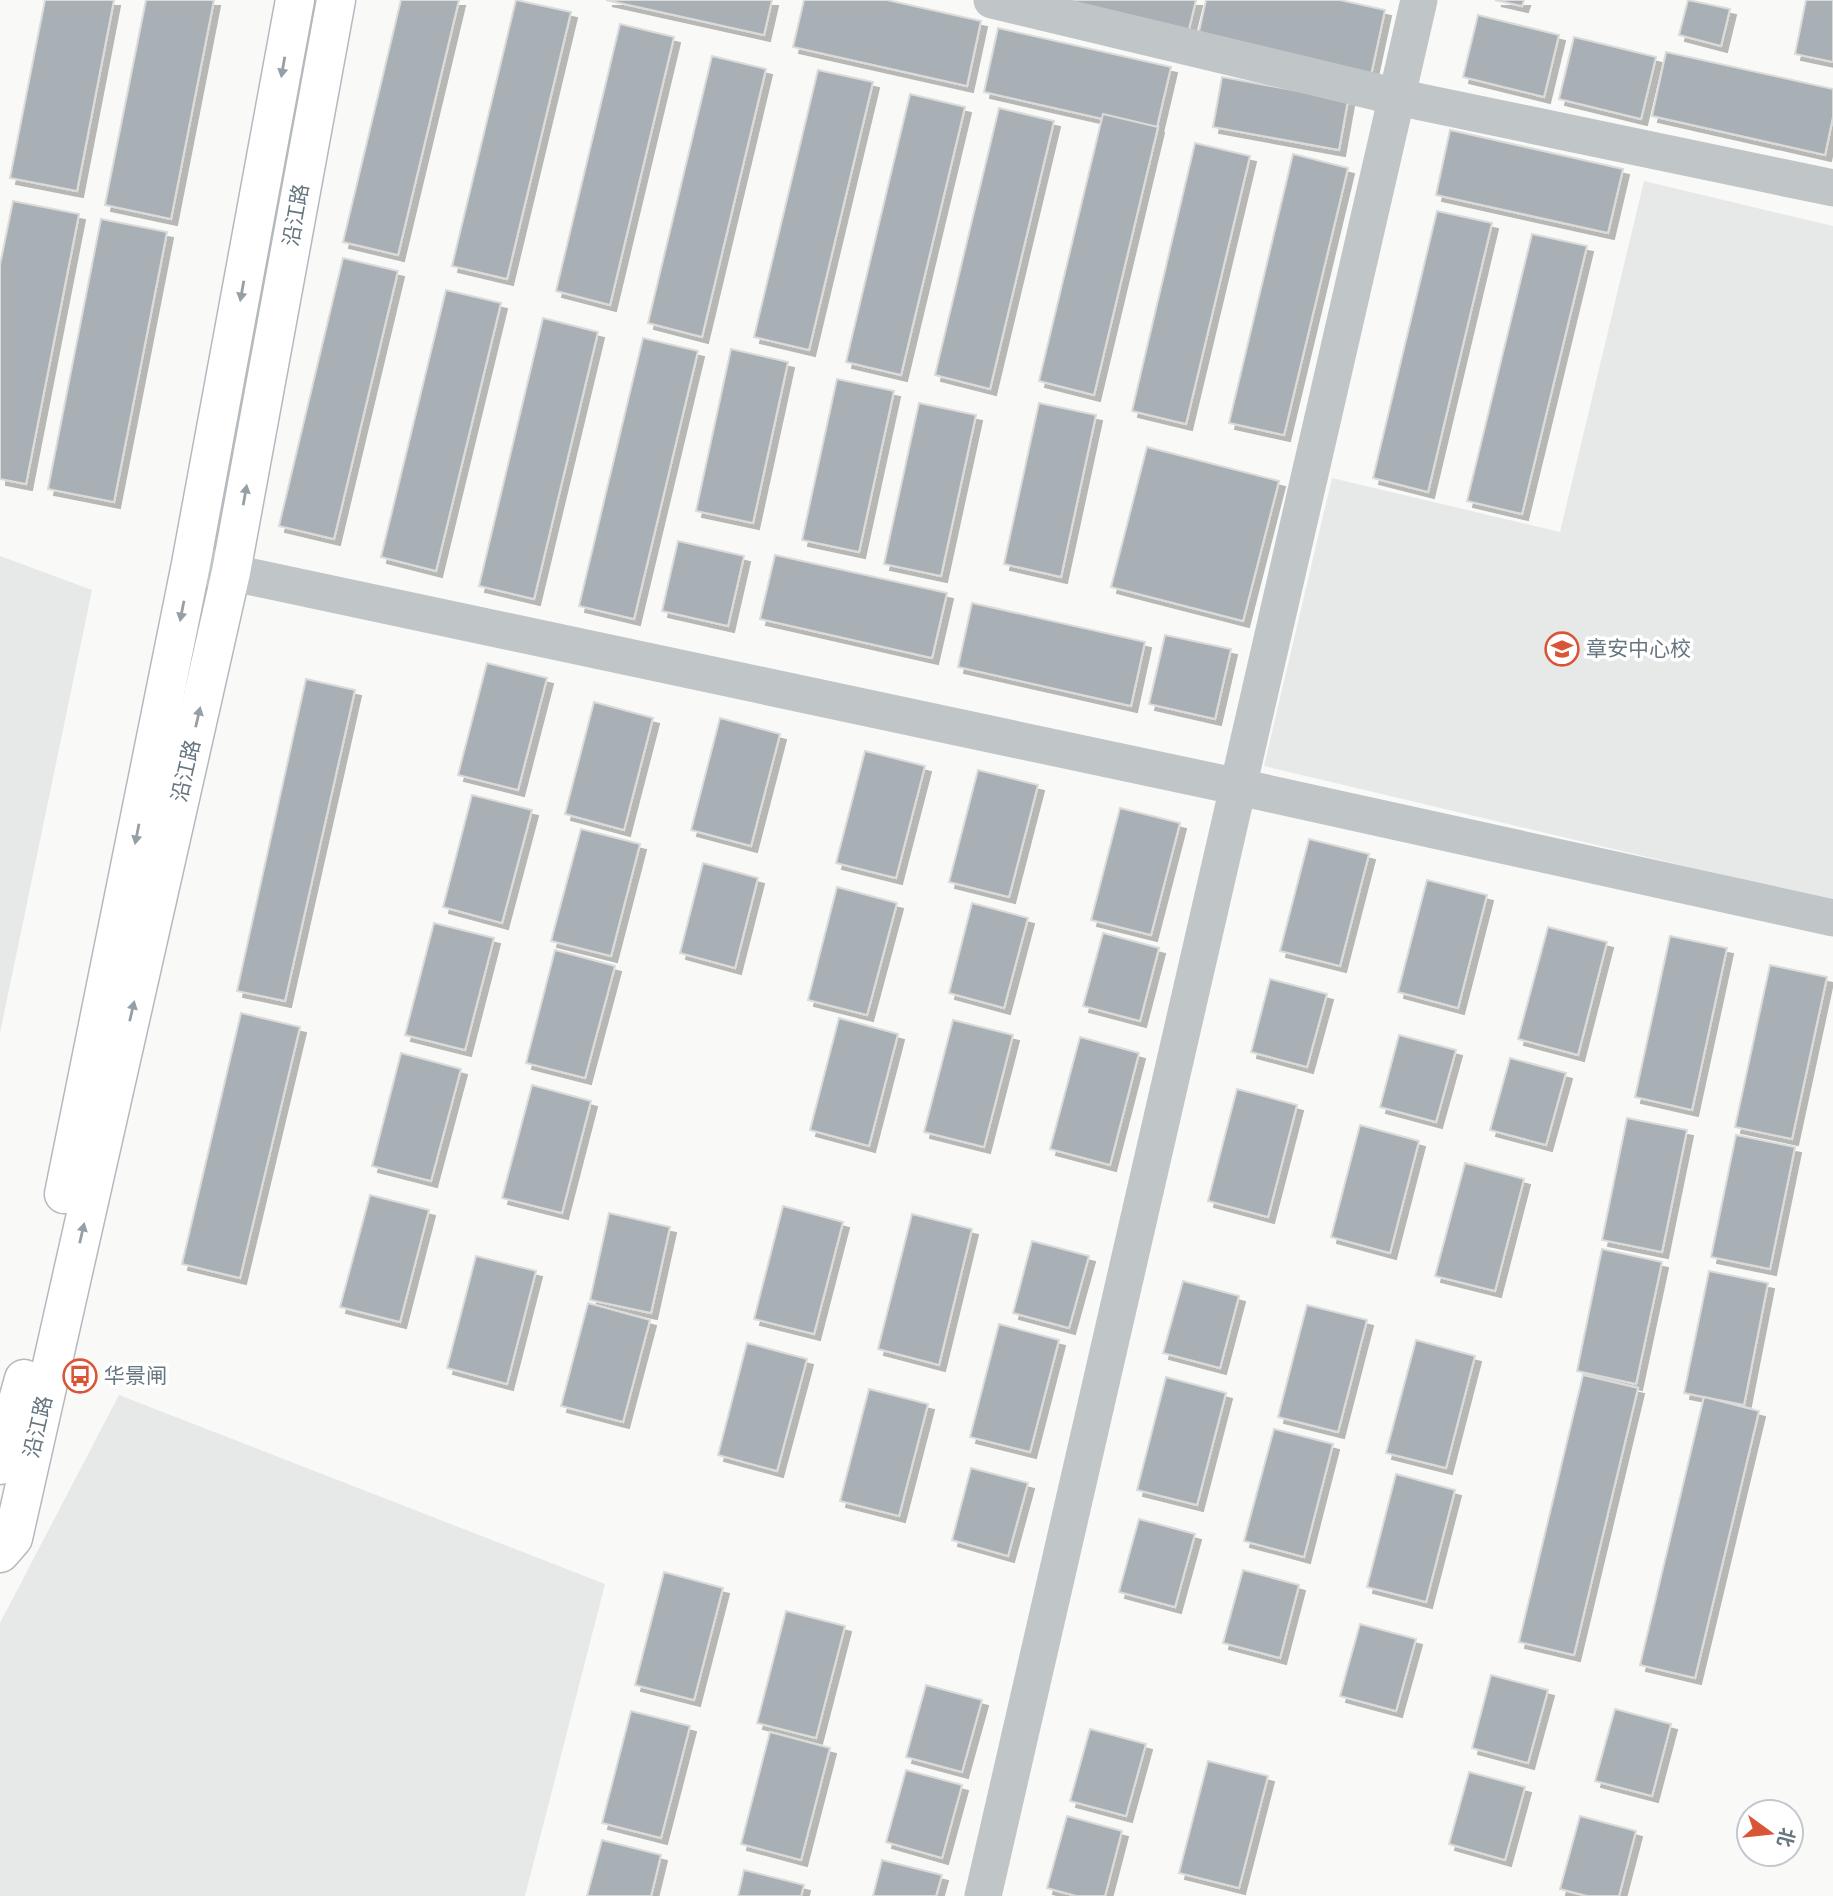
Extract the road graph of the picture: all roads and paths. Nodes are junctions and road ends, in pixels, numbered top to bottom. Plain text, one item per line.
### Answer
1 (295, 0) edge
2 (336, 0) edge
3 (992, 0) edge
4 (1419, 0) edge
5 (1397, 97) junction
6 (1833, 187) edge
7 (191, 564) junction
8 (231, 572) junction
9 (1238, 788) junction
10 (1833, 918) edge
11 (0, 1465) edge
12 (7, 1546) edge
13 (983, 1896) edge

1 -> 7 main road, 沿江路
8 -> 2 main road, 沿江路
3 - 5 street
4 - 5 street
5 - 6 street
5 - 9 street
7 - 8 street
7 -> 11 main road, 沿江路
8 - 9 street
12 -> 8 main road, 沿江路
9 - 10 street
9 - 13 street

